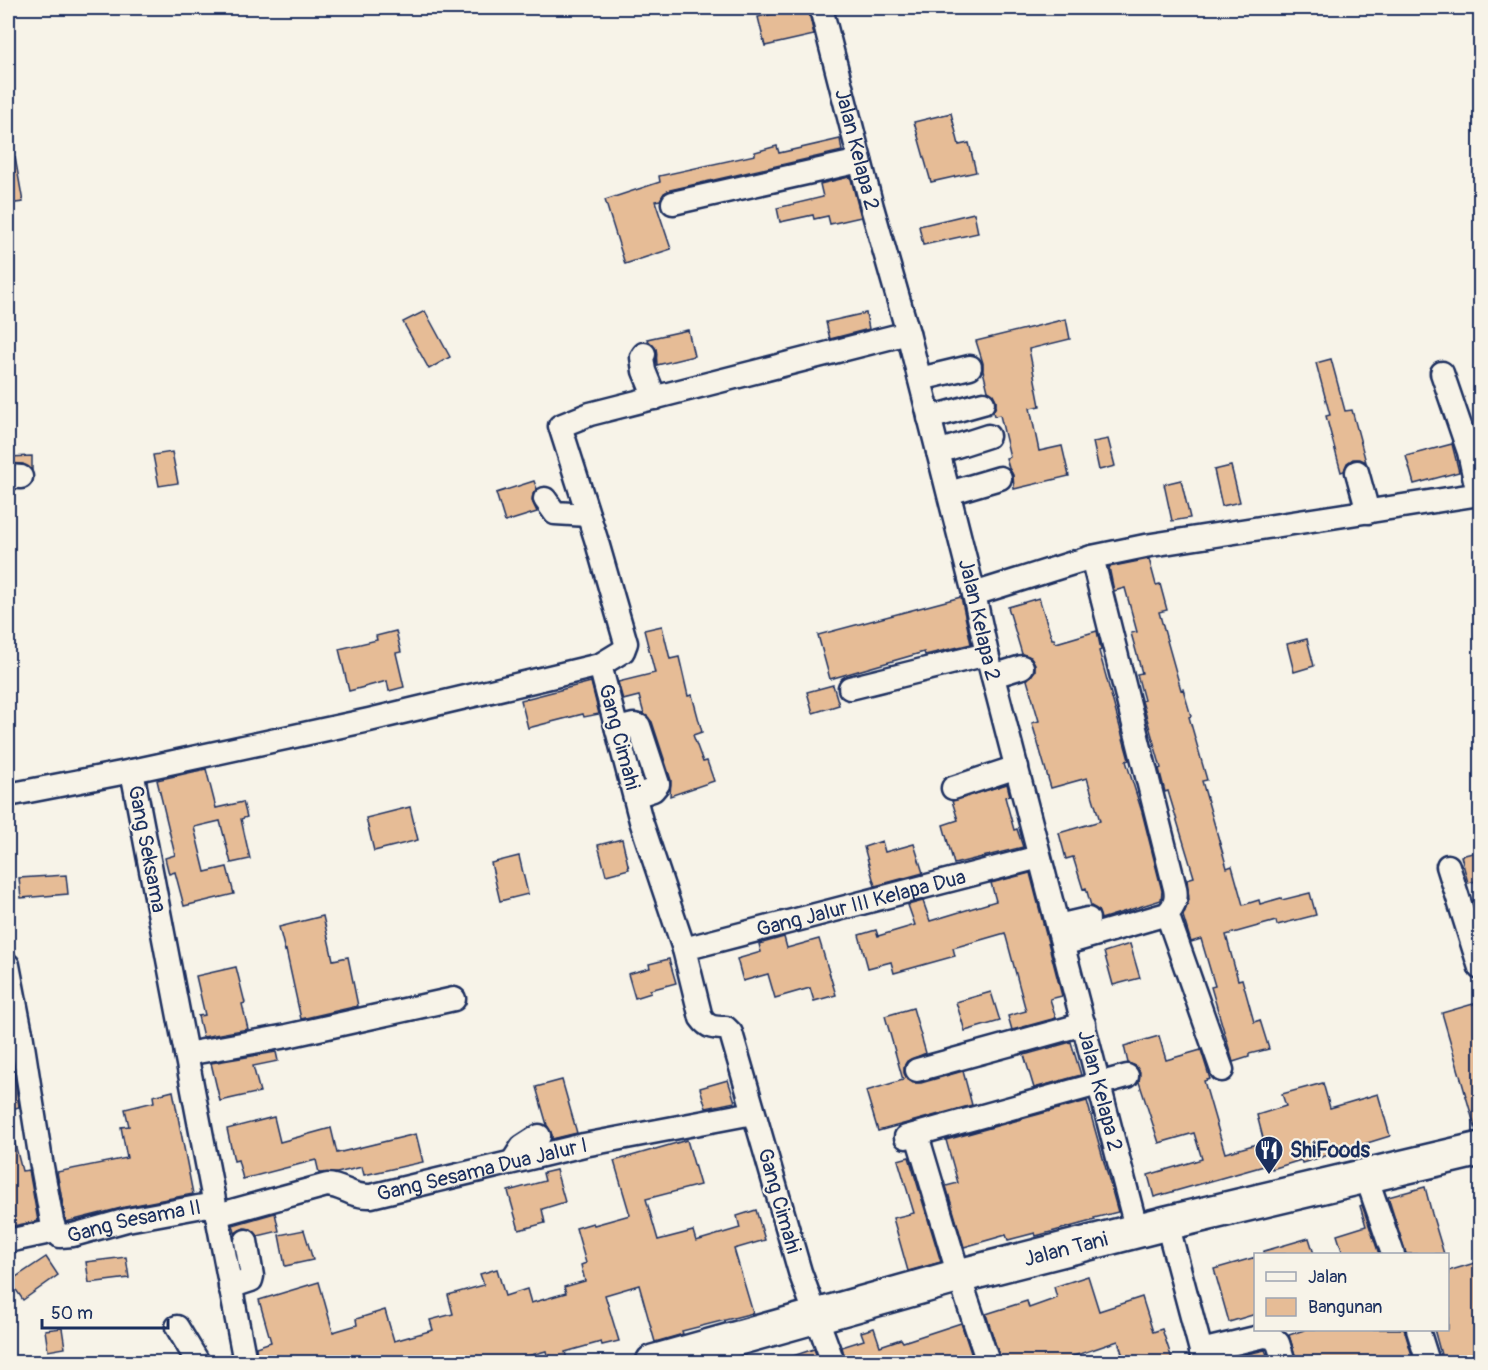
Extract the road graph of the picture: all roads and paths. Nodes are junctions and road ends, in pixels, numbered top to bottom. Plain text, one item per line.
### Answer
1 (821, 8) edge
2 (860, 161) junction
3 (673, 203) dead end
4 (908, 333) junction
5 (644, 354) dead end
6 (970, 367) dead end
7 (1442, 373) dead end
8 (920, 379) junction
9 (655, 398) junction
10 (983, 403) dead end
11 (929, 418) junction
12 (988, 436) dead end
13 (938, 452) junction
14 (1357, 472) dead end
15 (1000, 478) dead end
16 (949, 493) junction
17 (1479, 494) edge
18 (545, 499) dead end
19 (1368, 512) junction
20 (588, 515) junction
21 (1092, 557) junction
22 (974, 594) junction
23 (987, 654) junction
24 (600, 664) junction
25 (1022, 667) dead end
26 (993, 676) junction
27 (850, 688) dead end
28 (1017, 767) junction
29 (132, 771) junction
30 (953, 788) dead end
31 (8, 795) edge
32 (1039, 857) junction
33 (1448, 866) dead end
34 (1167, 914) junction
35 (1088, 919) dead end
36 (1061, 935) junction
37 (684, 949) junction
38 (8, 965) edge
39 (1480, 968) edge
40 (454, 999) dead end
41 (1084, 1024) junction
42 (14, 1034) edge
43 (186, 1054) junction
44 (917, 1070) dead end
45 (1222, 1070) dead end
46 (1127, 1076) dead end
47 (1099, 1084) junction
48 (753, 1113) junction
49 (539, 1136) dead end
50 (1480, 1149) edge
51 (513, 1161) junction
52 (1366, 1176) junction
53 (215, 1210) junction
54 (1152, 1227) junction
55 (55, 1231) junction
56 (8, 1241) edge
57 (246, 1241) dead end
58 (1393, 1253) edge
59 (959, 1276) junction
60 (230, 1287) junction
61 (816, 1318) junction
62 (177, 1327) dead end
63 (1419, 1331) edge
64 (1203, 1357) edge
65 (690, 1358) edge
66 (198, 1362) edge
67 (244, 1362) edge
68 (653, 1362) edge
69 (833, 1362) edge
70 (988, 1362) edge
71 (1284, 1362) edge
72 (1428, 1362) edge

1 - 2 street, Jalan Kelapa 2
2 - 3 street
2 - 4 street, Jalan Kelapa 2
4 - 8 street, Jalan Kelapa 2
4 - 9 street, Gang Cimahi
5 - 9 street
6 - 8 street
7 - 17 street
8 - 11 street, Jalan Kelapa 2
9 - 20 street, Gang Cimahi
10 - 11 street
11 - 13 street, Jalan Kelapa 2
12 - 13 street
13 - 16 street, Jalan Kelapa 2
14 - 19 street
15 - 16 street
16 - 22 street, Jalan Kelapa 2
17 - 19 street
18 - 20 street
19 - 21 street
20 - 24 street, Gang Cimahi
21 - 22 street
21 - 34 street
22 - 23 street, Jalan Kelapa 2
23 - 26 street, Jalan Kelapa 2
23 - 27 street
24 - 29 street, Gang Seksama
24 - 37 street, Gang Cimahi
25 - 26 street
26 - 28 street, Jalan Kelapa 2
28 - 30 street
28 - 32 street, Jalan Kelapa 2
29 - 31 street
29 - 43 street, Gang Seksama
32 - 36 street, Jalan Kelapa 2
32 - 37 street, Gang Jalur III Kelapa Dua
33 - 39 street
34 - 36 street
34 - 45 street
35 - 36 street
36 - 41 street, Jalan Kelapa 2
37 - 48 street, Gang Cimahi
38 - 42 street, Gang Sesama II
40 - 43 street
41 - 44 street
41 - 47 street, Jalan Kelapa 2
42 - 55 street, Gang Sesama II
43 - 53 street, Gang Seksama
46 - 47 street
47 - 54 street, Jalan Kelapa 2
47 - 59 street
48 - 51 street, Gang Sesama Dua Jalur I
48 - 61 street, Gang Cimahi
49 - 51 street
50 - 52 highway, Jalan Tani
51 - 53 street, Gang Sesama Dua Jalur I
52 - 54 highway, Jalan Tani
52 - 58 street
53 - 55 street, Gang Sesama II
53 - 60 street, Gang Seksama
54 - 59 highway, Jalan Tani
54 - 64 street, Jalan Kelapa 2
55 - 56 street
57 - 60 street
59 - 61 highway, Jalan Tani
59 - 70 street
60 - 67 street, Gang Seksama
61 - 65 highway, Jalan Tani
61 - 69 street, Gang Cimahi
62 - 66 street
63 - 72 street
64 - 71 street
65 - 68 highway, Jalan Tani

